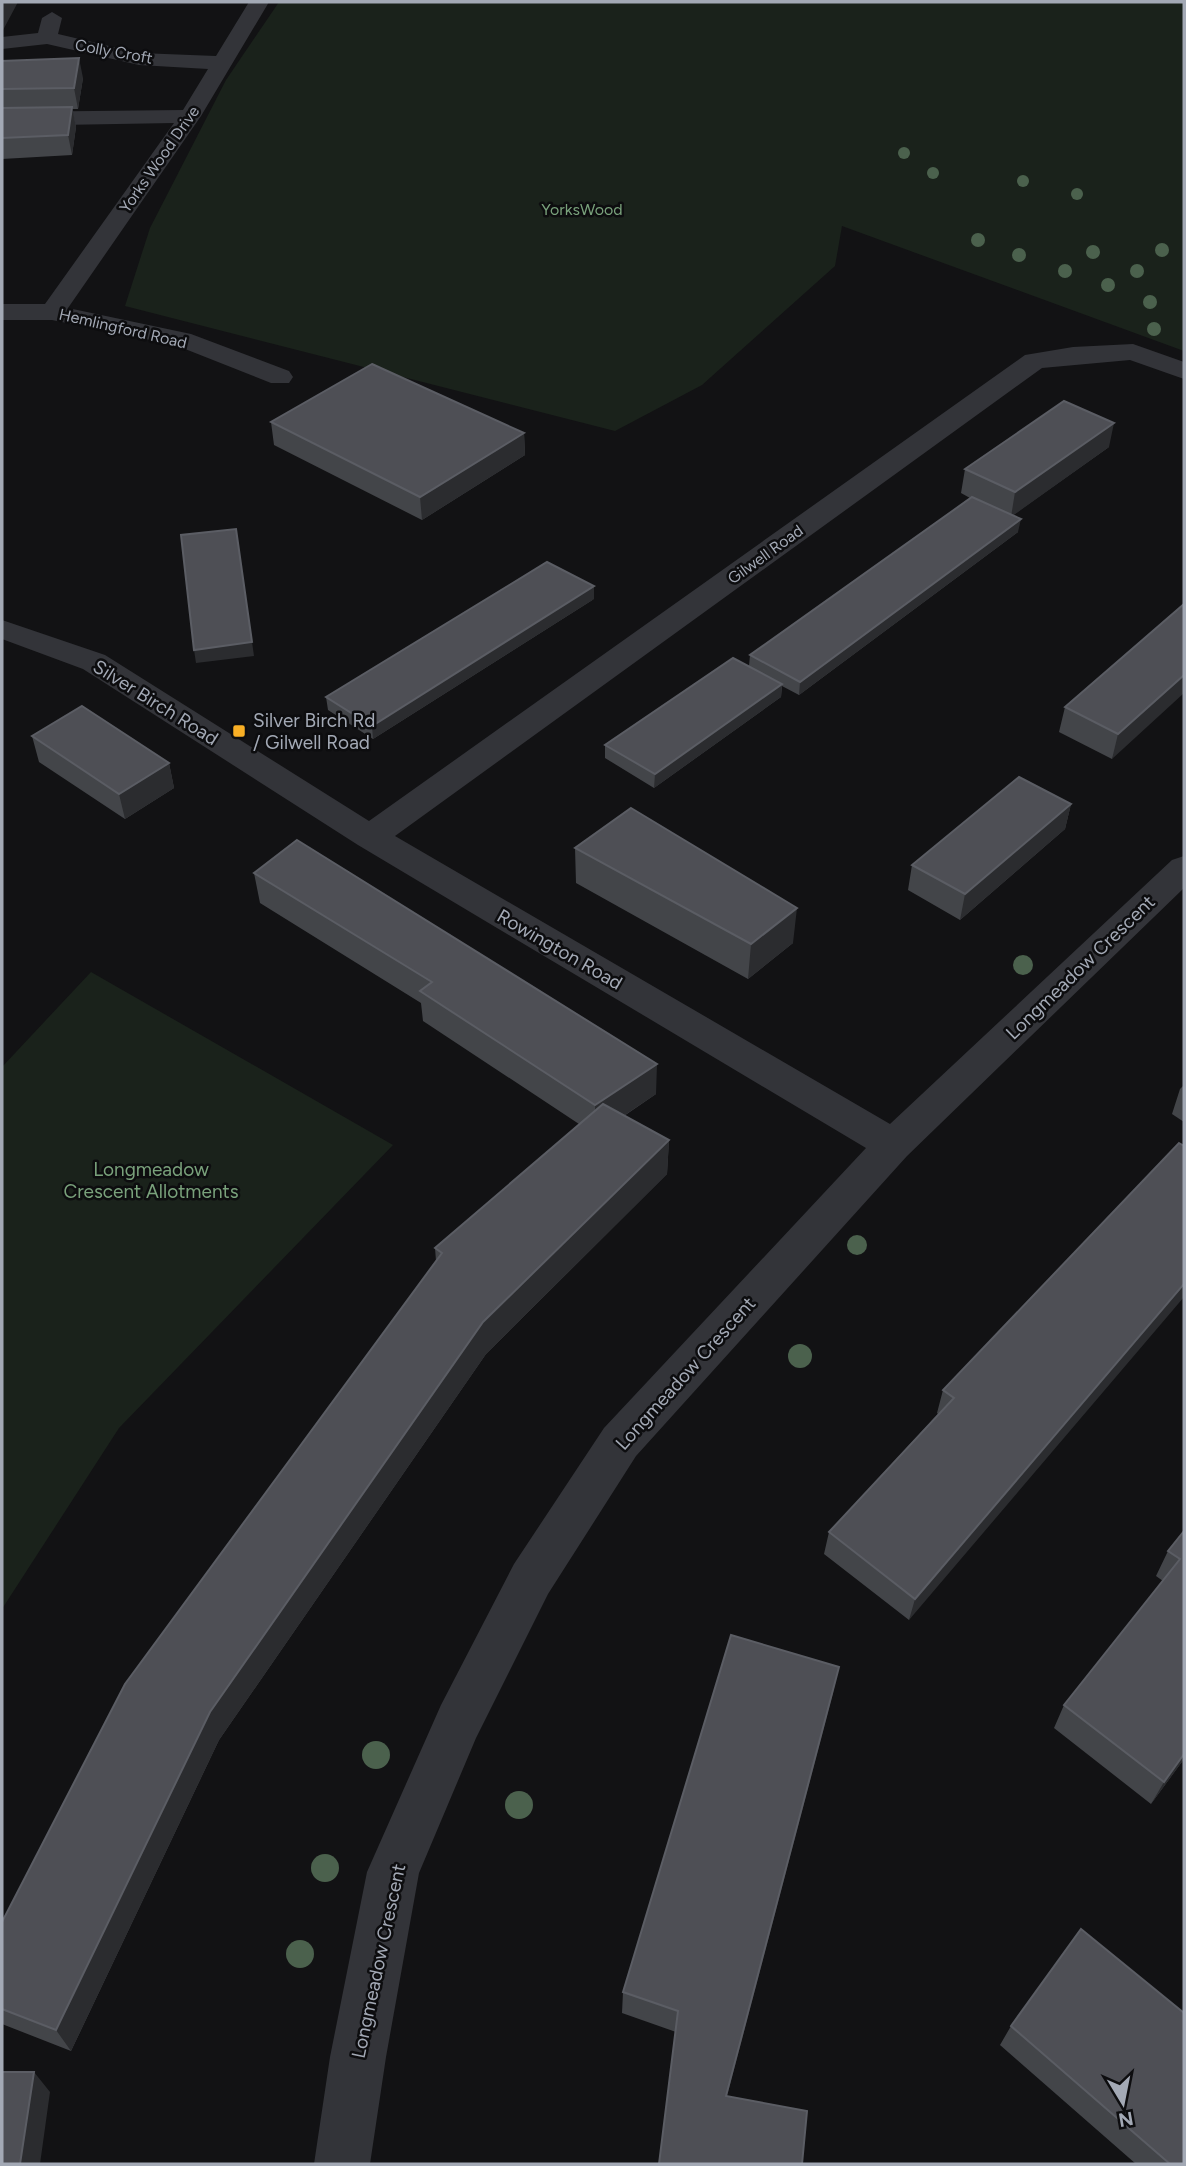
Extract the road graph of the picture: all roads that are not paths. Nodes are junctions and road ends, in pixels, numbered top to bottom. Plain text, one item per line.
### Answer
1 (259, 2) edge
2 (52, 18) dead end
3 (47, 38) junction
4 (2, 43) edge
5 (223, 63) junction
6 (190, 116) junction
7 (2, 119) edge
8 (2, 312) edge
9 (52, 312) junction
10 (1184, 371) edge
11 (280, 377) dead end
12 (2, 629) edge
13 (230, 748) joint
14 (370, 837) junction
15 (1184, 869) edge
16 (893, 1145) junction
17 (342, 2164) edge

1 - 5 street, Yorks Wood Drive
2 - 3 street, Colly Croft
3 - 4 street, Colly Croft
3 - 5 street, Colly Croft
5 - 6 street, Yorks Wood Drive
6 - 7 street
6 - 9 street, Yorks Wood Drive
8 - 9 street, Hemlingford Road
9 - 11 street, Hemlingford Road
10 - 14 street, Gilwell Road
12 - 13 street, Silver Birch Road
13 - 14 street, Rowington Road
14 - 16 street, Rowington Road
15 - 16 street, Longmeadow Crescent
16 - 17 street, Longmeadow Crescent

